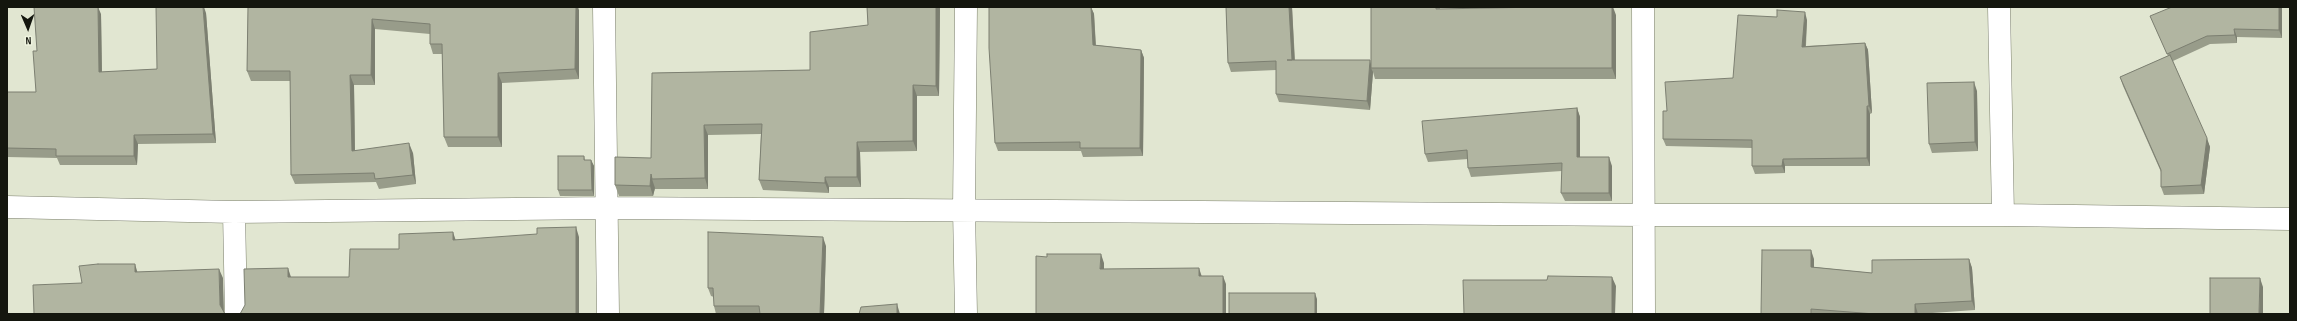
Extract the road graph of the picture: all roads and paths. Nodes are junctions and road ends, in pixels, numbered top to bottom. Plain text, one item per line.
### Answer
1 (604, 7) edge
2 (966, 7) edge
3 (1643, 7) edge
4 (1999, 7) edge
5 (7, 207) edge
6 (608, 208) junction
7 (964, 209) junction
8 (234, 212) junction
9 (1645, 215) junction
10 (2003, 215) junction
11 (2290, 219) edge
12 (236, 314) edge
13 (608, 314) edge
14 (966, 314) edge
15 (1644, 314) edge

1 - 6 street
2 - 7 street
3 - 9 street
4 - 10 street
5 - 8 street
6 - 7 street
6 - 8 street
6 - 13 street
7 - 9 street
7 - 14 street
8 - 12 street
9 - 10 street
9 - 15 street
10 - 11 street

